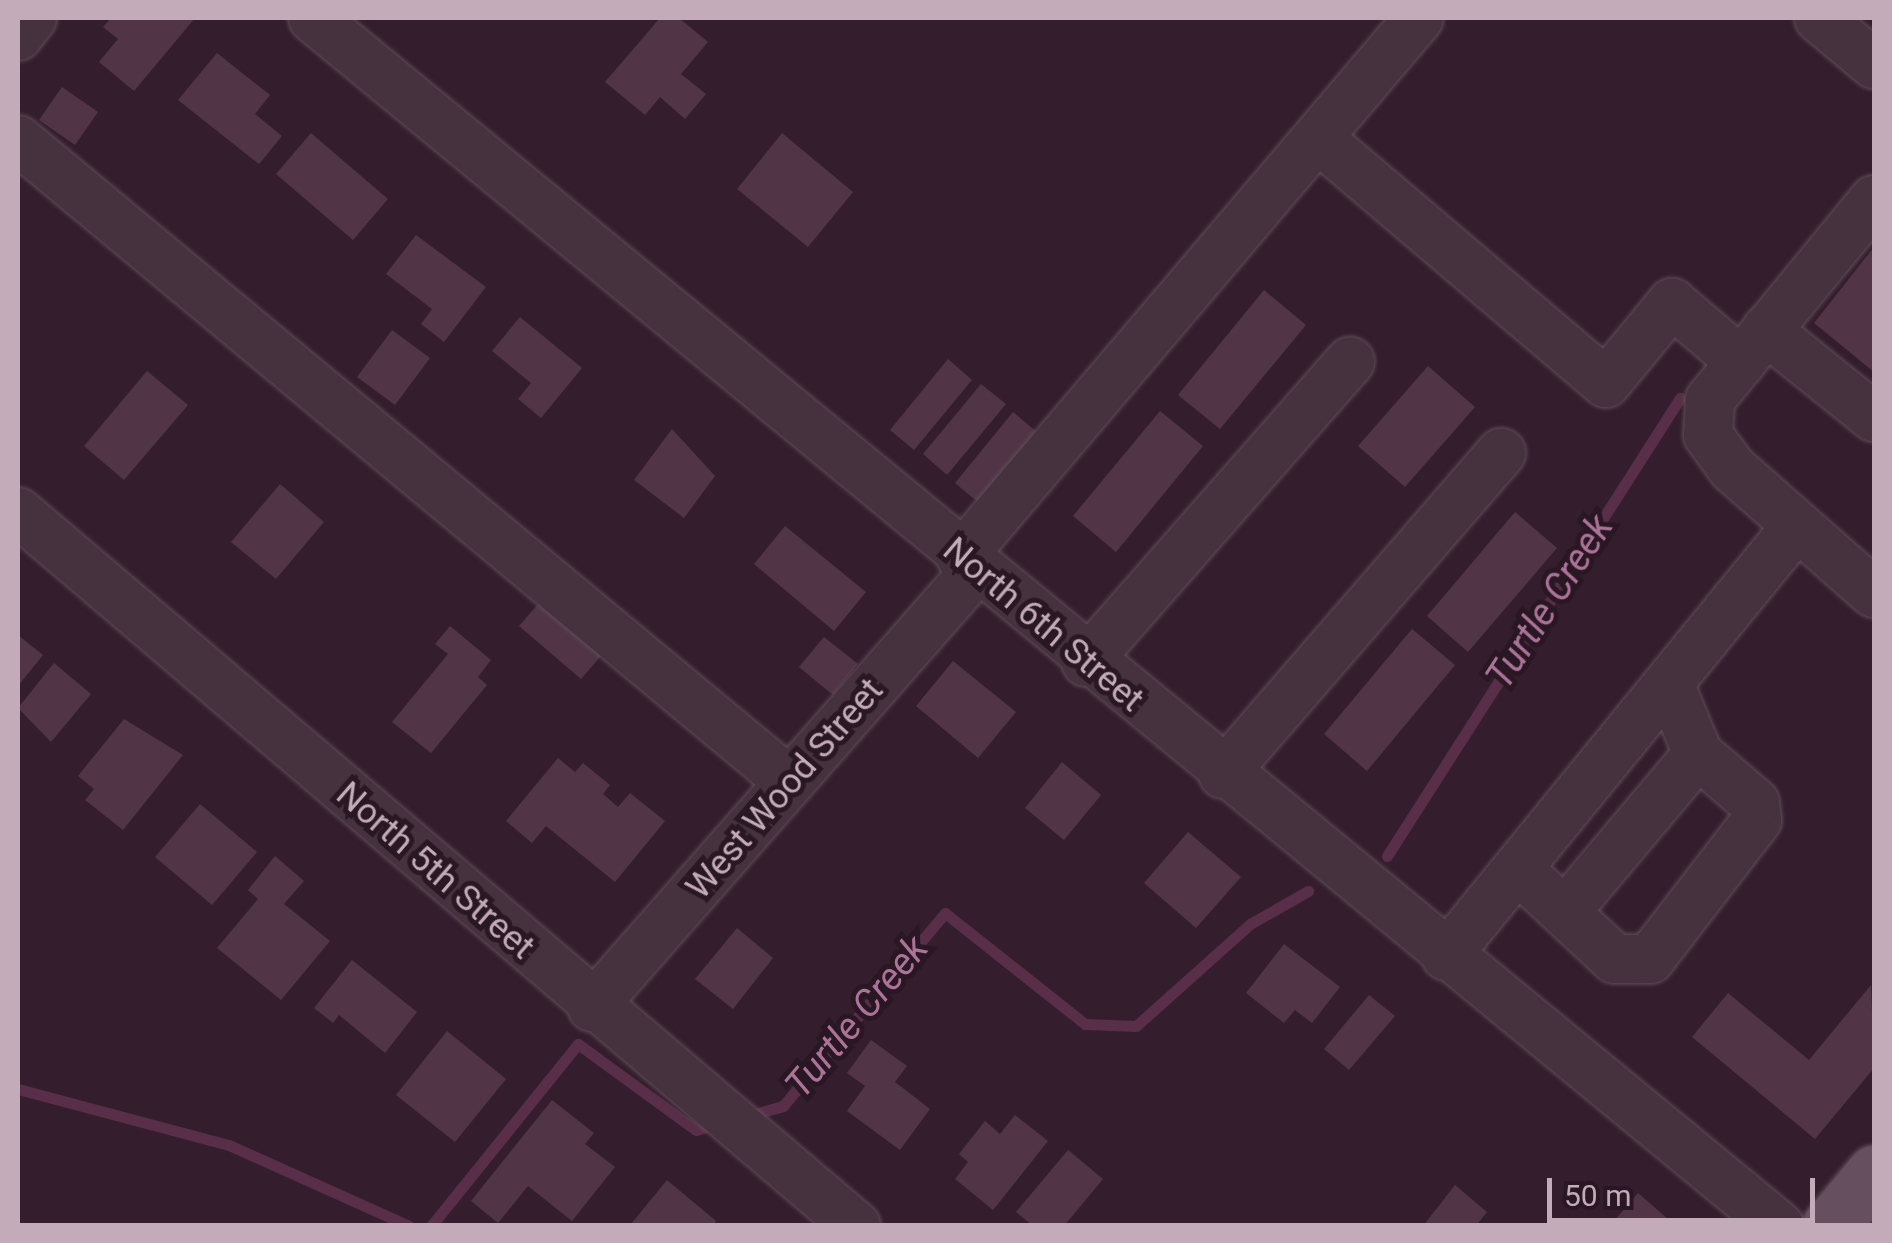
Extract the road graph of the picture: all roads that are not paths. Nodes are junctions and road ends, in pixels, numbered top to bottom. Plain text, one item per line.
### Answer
1 (32, 18) edge
2 (313, 18) edge
3 (1419, 18) edge
4 (1819, 18) edge
5 (18, 36) edge
6 (1874, 64) edge
7 (1318, 138) junction
8 (18, 140) edge
9 (1874, 200) edge
10 (1754, 346) junction
11 (1350, 362) dead end
12 (1874, 417) edge
13 (1500, 453) dead end
14 (18, 512) edge
15 (1796, 527) junction
16 (969, 564) junction
17 (1874, 592) edge
18 (1086, 662) junction
19 (1670, 686) junction
20 (1698, 754) junction
21 (1224, 774) junction
22 (790, 782) junction
23 (1518, 869) junction
24 (1565, 912) junction
25 (1446, 956) junction
26 (592, 1006) junction
27 (1874, 1173) edge
28 (856, 1226) edge
29 (1779, 1226) edge
30 (1830, 1226) edge

1 - 5 street
2 - 16 street, North 6th Street
3 - 7 street, West Wood Street
4 - 6 street
7 - 10 street
7 - 16 street, West Wood Street
8 - 22 street
9 - 10 street
10 - 12 street
10 - 15 street
11 - 18 street
13 - 21 street
14 - 26 street, North 5th Street
15 - 17 street
15 - 19 street
16 - 18 street, North 6th Street
16 - 22 street, West Wood Street
18 - 21 street, North 6th Street
19 - 20 street
19 - 23 street
20 - 24 street
20 - 24 street
21 - 25 street, North 6th Street
22 - 26 street, West Wood Street
23 - 24 street
23 - 25 street
25 - 29 street, North 6th Street
26 - 28 street, North 5th Street
27 - 30 main road

